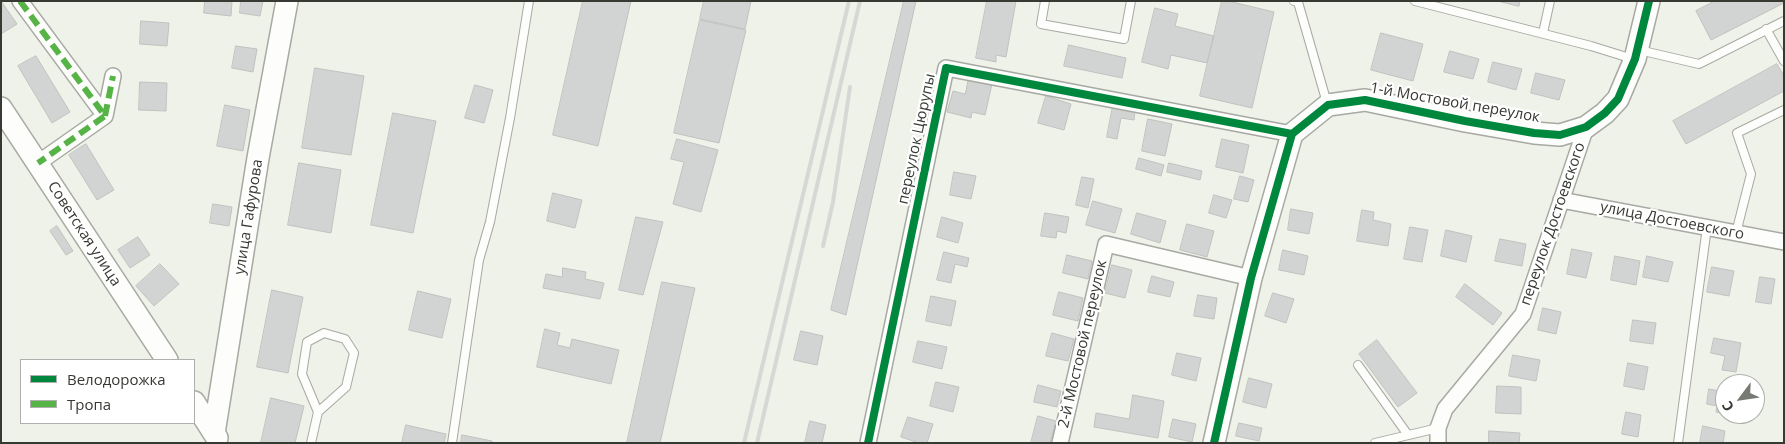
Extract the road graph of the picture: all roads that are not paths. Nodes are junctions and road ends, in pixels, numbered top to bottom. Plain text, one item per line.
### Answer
1 (20, 1) edge
2 (287, 1) edge
3 (529, 1) edge
4 (1045, 1) edge
5 (1131, 1) edge
6 (1294, 1) edge
7 (1415, 1) edge
8 (1550, 1) edge
9 (1649, 1) edge
10 (1784, 21) edge
11 (1766, 30) junction
12 (1543, 33) junction
13 (1636, 55) junction
14 (1784, 61) edge
15 (113, 76) dead end
16 (1328, 105) junction
17 (1, 108) edge
18 (1784, 110) edge
19 (105, 116) junction
20 (1586, 127) junction
21 (1292, 134) junction
22 (38, 163) junction
23 (1560, 200) junction
24 (1707, 227) junction
25 (1736, 233) junction
26 (1784, 242) edge
27 (1251, 278) junction
28 (166, 359) edge
29 (1358, 365) dead end
30 (195, 404) edge
31 (318, 412) junction
32 (1408, 435) junction
33 (1438, 436) edge
34 (217, 438) edge
35 (311, 443) edge
36 (452, 443) edge
37 (868, 443) edge
38 (1060, 443) edge
39 (1214, 443) edge
40 (1375, 443) edge
41 (1678, 443) edge

1 - 19 street
2 - 34 street, улица Гафурова
3 - 36 lane
4 - 5 lane
6 - 16 lane
7 - 12 lane
8 - 12 lane
9 - 13 street, 1-й Мостовой переулок
10 - 11 lane
11 - 13 lane
11 - 14 lane
12 - 13 lane
13 - 20 street, 1-й Мостовой переулок
15 - 19 street
16 - 20 street, 1-й Мостовой переулок
16 - 21 street
17 - 22 street, Советская улица
18 - 25 lane
19 - 22 street
20 - 23 street, переулок Достоевского
21 - 27 street
21 - 37 street, переулок Цюрупы
22 - 28 street, Советская улица
23 - 24 street, улица Достоевского
23 - 33 street, переулок Достоевского
24 - 25 street, улица Достоевского
24 - 41 lane
25 - 26 street, улица Достоевского
27 - 38 street, 2-й Мостовой переулок
27 - 39 street
29 - 32 lane
30 - 34 street
31 - 31 lane
31 - 35 lane
32 - 33 lane
32 - 40 lane

